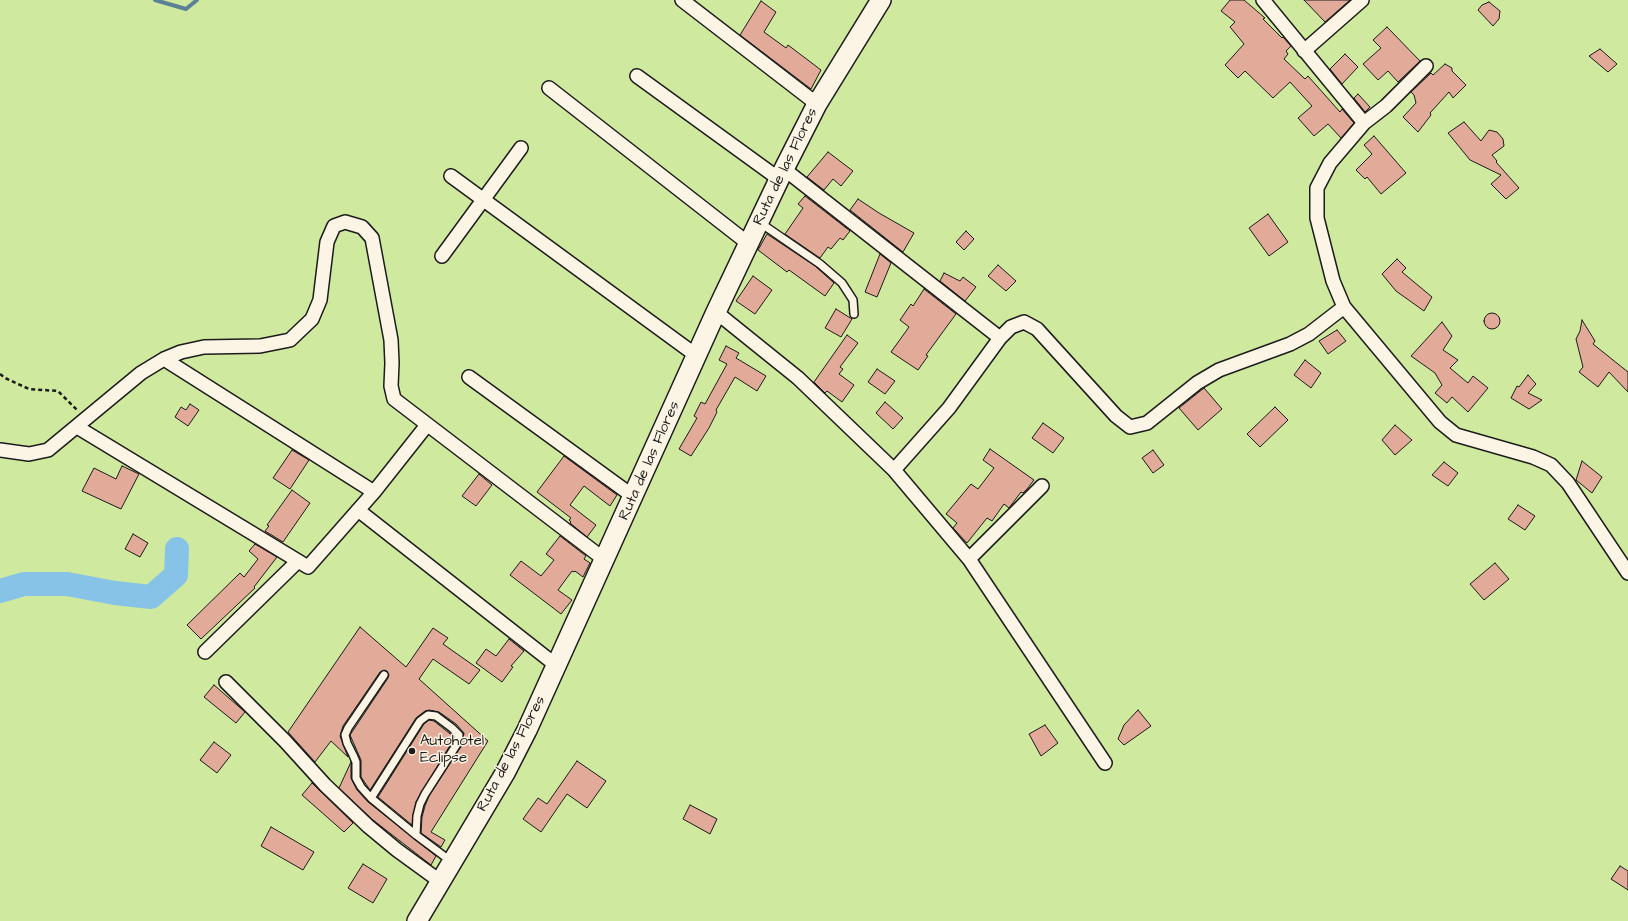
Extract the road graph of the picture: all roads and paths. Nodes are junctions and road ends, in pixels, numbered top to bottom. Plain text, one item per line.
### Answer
1 (682, 0) edge
2 (881, 0) edge
3 (1263, 0) edge
4 (1362, 0) edge
5 (1304, 51) junction
6 (1426, 66) dead end
7 (637, 76) dead end
8 (549, 88) dead end
9 (817, 104) junction
10 (1364, 123) junction
11 (521, 148) dead end
12 (782, 174) junction
13 (451, 176) dead end
14 (483, 199) junction
15 (759, 222) junction
16 (749, 244) junction
17 (442, 256) dead end
18 (1344, 307) junction
19 (716, 312) junction
20 (854, 314) dead end
21 (1000, 338) junction
22 (697, 356) junction
23 (164, 359) junction
24 (0, 374) edge
25 (470, 377) dead end
26 (82, 423) junction
27 (428, 425) junction
28 (0, 450) edge
29 (894, 470) junction
30 (1042, 486) dead end
31 (374, 492) junction
32 (634, 497) junction
33 (358, 510) junction
34 (969, 559) junction
35 (605, 560) junction
36 (298, 561) junction
37 (1628, 573) edge
38 (205, 652) dead end
39 (557, 666) junction
40 (384, 675) dead end
41 (226, 682) dead end
42 (1105, 763) dead end
43 (371, 798) junction
44 (416, 835) junction
45 (452, 862) junction
46 (441, 882) junction
47 (417, 921) edge

1 - 9 street
2 - 9 main road, Ruta de las Flores
3 - 5 street
4 - 5 street
5 - 10 street
6 - 10 street
7 - 12 street
8 - 16 street
9 - 12 main road, Ruta de las Flores
10 - 18 street
11 - 14 street
12 - 15 main road, Ruta de las Flores
12 - 21 street
13 - 14 street
14 - 17 street
14 - 22 street
15 - 16 main road, Ruta de las Flores
15 - 20 lane
16 - 19 main road, Ruta de las Flores
18 - 21 street
18 - 37 street
19 - 22 main road, Ruta de las Flores
19 - 29 street
21 - 29 street
22 - 32 main road, Ruta de las Flores
23 - 26 street
23 - 27 street
23 - 31 street
24 - 26 path
25 - 32 street
26 - 28 street
26 - 36 street
27 - 31 street
27 - 35 street
29 - 34 street
30 - 34 street
31 - 33 street
32 - 35 main road, Ruta de las Flores
33 - 36 street
33 - 39 street
34 - 42 street
35 - 39 main road, Ruta de las Flores
36 - 38 street
39 - 45 main road, Ruta de las Flores
40 - 43 lane
41 - 46 street
43 - 44 lane
43 - 44 lane
44 - 45 lane
45 - 46 main road, Ruta de las Flores
46 - 47 main road, Ruta de las Flores

